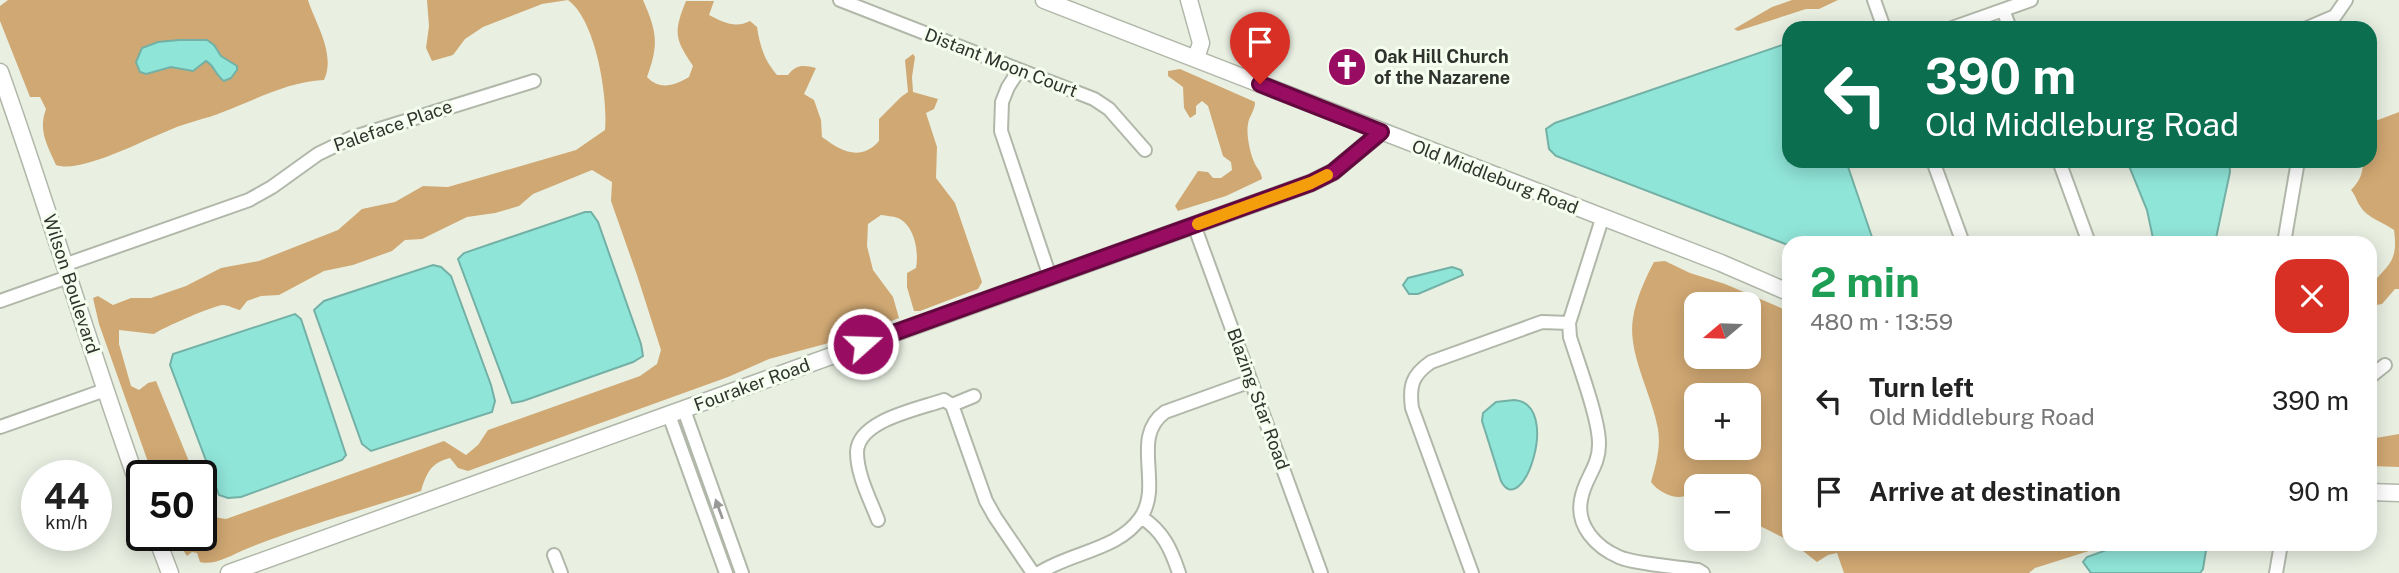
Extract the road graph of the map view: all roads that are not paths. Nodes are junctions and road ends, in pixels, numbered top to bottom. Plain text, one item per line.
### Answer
1 (840, 0) edge
2 (1044, 0) edge
3 (1189, 0) edge
4 (1874, 0) edge
5 (2031, 0) edge
6 (2345, 2) edge
7 (2003, 10) junction
8 (1882, 21) edge
9 (1972, 21) edge
10 (2007, 21) edge
11 (2323, 21) edge
12 (1196, 58) junction
13 (1019, 70) junction
14 (0, 72) edge
15 (534, 81) dead end
16 (1381, 132) junction
17 (1145, 150) dead end
18 (1936, 168) edge
19 (2062, 168) edge
20 (2297, 168) edge
21 (1602, 219) junction
22 (1195, 225) junction
23 (1960, 236) edge
24 (2086, 236) edge
25 (2285, 236) edge
26 (66, 271) junction
27 (1051, 277) junction
28 (1782, 289) edge
29 (0, 301) edge
30 (1569, 323) junction
31 (2385, 365) dead end
32 (2377, 371) edge
33 (1251, 382) junction
34 (105, 390) junction
35 (974, 396) dead end
36 (952, 405) junction
37 (676, 412) junction
38 (0, 427) edge
39 (130, 460) edge
40 (2377, 492) edge
41 (2399, 493) edge
42 (1141, 517) junction
43 (878, 520) dead end
44 (162, 551) edge
45 (2280, 551) edge
46 (554, 555) dead end
47 (170, 573) edge
48 (229, 573) edge
49 (561, 573) edge
50 (726, 573) edge
51 (742, 573) edge
52 (1033, 573) edge
53 (1039, 573) edge
54 (1180, 573) edge
55 (1321, 573) edge
56 (1472, 573) edge
57 (1703, 573) edge
58 (2276, 573) edge

1 - 13 street, Distant Moon Court
2 - 12 main road, Old Middleburg Road
3 - 12 main road
4 - 8 street
5 - 7 street
6 - 11 street
7 - 9 street
7 - 10 street
12 - 16 main road, Old Middleburg Road
13 - 17 street, Distant Moon Court
13 - 27 street
14 - 26 main road, Wilson Boulevard
15 - 26 street, Paleface Place
16 - 21 main road, Old Middleburg Road
16 - 22 main road, Fouraker Road
18 - 23 street
19 - 24 street
20 - 25 street
21 - 28 main road, Old Middleburg Road
21 - 30 street
22 - 27 main road, Fouraker Road
22 - 33 street, Blazing Star Road
26 - 29 street, Paleface Place
26 - 34 main road, Wilson Boulevard
27 - 37 main road, Fouraker Road
30 - 56 street
30 - 57 street
31 - 32 street
33 - 42 street
33 - 55 street, Blazing Star Road
34 - 38 street
34 - 39 main road, Wilson Boulevard
35 - 36 street
36 - 43 street
36 - 52 street
37 - 48 main road, Fouraker Road
37 - 50 street
51 -> 37 street
40 - 41 main road
42 - 53 street
42 - 54 street
44 - 47 main road
45 - 58 street
46 - 49 street

